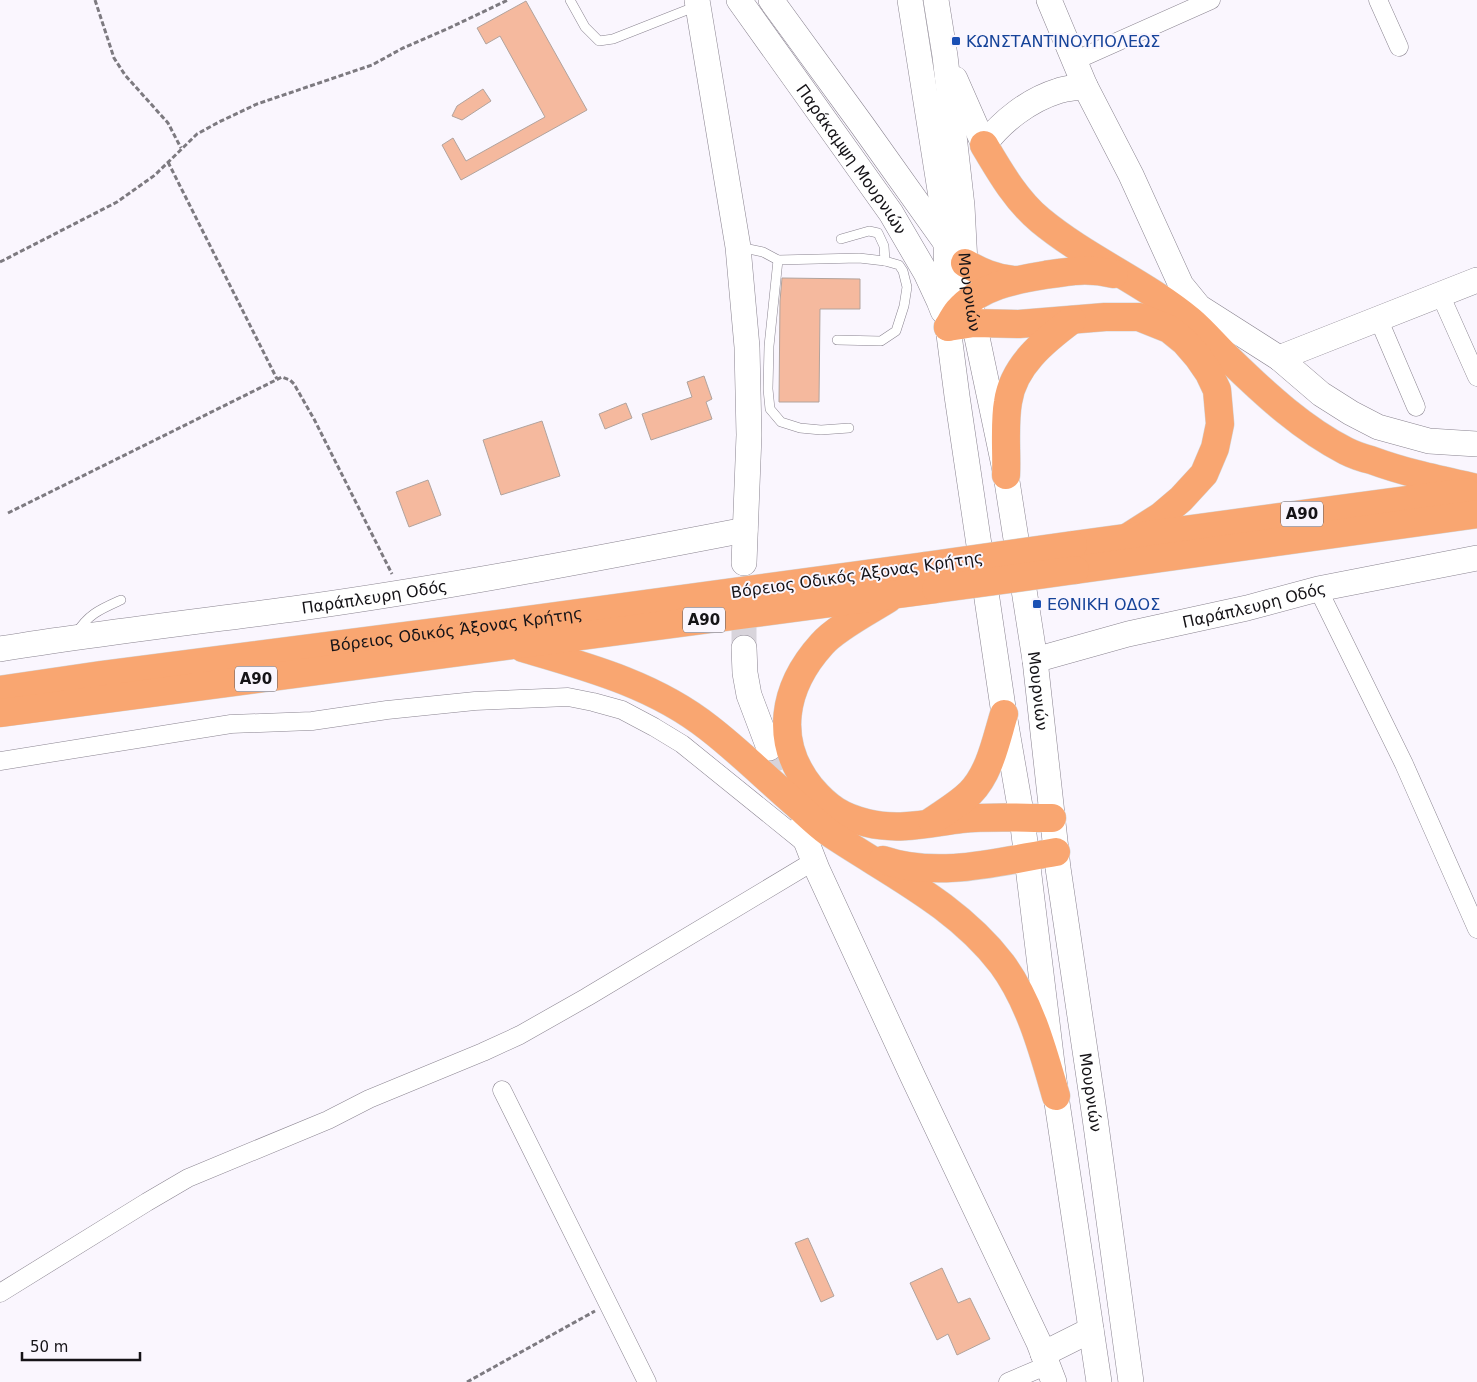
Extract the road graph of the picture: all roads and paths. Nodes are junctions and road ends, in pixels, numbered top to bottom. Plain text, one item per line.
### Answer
1 (95, 0) edge
2 (508, 0) edge
3 (570, 0) edge
4 (739, 0) edge
5 (771, 0) edge
6 (910, 0) edge
7 (936, 0) edge
8 (1049, 0) edge
9 (1211, 0) edge
10 (1378, 0) edge
11 (701, 2) edge
12 (1399, 47) dead end
13 (945, 56) junction
14 (1074, 61) junction
15 (1085, 86) junction
16 (984, 145) junction
17 (182, 148) junction
18 (168, 162) junction
19 (841, 239) dead end
20 (946, 243) junction
21 (738, 247) junction
22 (778, 260) junction
23 (885, 261) junction
24 (0, 262) edge
25 (965, 263) junction
26 (1122, 276) junction
27 (1013, 280) junction
28 (1477, 280) edge
29 (1440, 294) junction
30 (973, 312) junction
31 (1378, 318) junction
32 (1072, 320) junction
33 (948, 327) junction
34 (837, 340) dead end
35 (1279, 358) junction
36 (1477, 376) edge
37 (277, 379) junction
38 (1416, 406) dead end
39 (849, 428) dead end
40 (1477, 444) edge
41 (1006, 475) junction
42 (1477, 489) edge
43 (8, 514) dead end
44 (1477, 514) edge
45 (745, 530) junction
46 (1128, 537) junction
47 (1074, 557) junction
48 (1477, 558) edge
49 (744, 563) dead end
50 (930, 578) junction
51 (1318, 589) junction
52 (401, 592) junction
53 (897, 594) junction
54 (120, 600) dead end
55 (75, 636) junction
56 (512, 645) junction
57 (0, 648) edge
58 (744, 648) tunnel mouth
59 (1035, 660) junction
60 (0, 690) edge
61 (0, 713) edge
62 (1004, 714) junction
63 (769, 748) tunnel mouth
64 (0, 761) edge
65 (1022, 818) junction
66 (1052, 818) junction
67 (926, 825) junction
68 (807, 845) junction
69 (860, 852) junction
70 (1056, 852) junction
71 (1027, 857) junction
72 (1477, 929) edge
73 (502, 1090) dead end
74 (1056, 1096) junction
75 (0, 1293) edge
76 (609, 1303) junction
77 (1091, 1330) junction
78 (1048, 1367) edge
79 (467, 1382) edge
80 (647, 1382) edge
81 (1008, 1382) edge
82 (1099, 1382) edge
83 (1131, 1382) edge

1 - 17 path
2 - 17 path
3 - 11 lane
4 - 33 street, Παράκαμψη Μουρνιών
5 - 20 street, Παράκαμψη Μουρνιών
6 - 20 street, Μουρνιών
7 - 13 street, Μουρνιών
8 - 14 street
9 - 14 street
10 - 12 street
11 - 21 street
13 - 16 street
13 - 25 street, Μουρνιών
14 - 15 street
15 - 16 street
15 - 35 street
16 - 26 highway
17 - 18 path
18 - 24 path
18 - 37 path
19 - 23 lane
20 - 25 street, Παράκαμψη Μουρνιών
20 - 33 street, Μουρνιών
21 - 22 lane
21 - 45 street
22 - 23 lane
22 - 39 lane
23 - 34 lane
25 - 27 highway
25 - 30 street, Μουρνιών
26 - 27 highway
26 - 42 highway
27 - 30 highway
28 - 29 street
29 - 31 street
29 - 36 street
30 - 32 highway
30 - 33 highway
30 - 41 street, Μουρνιών
31 - 35 street
31 - 38 street
32 - 41 highway
32 - 46 highway
33 - 62 street
35 - 40 street
37 - 43 path
37 - 52 path
41 - 59 street, Μουρνιών
42 - 46 highway, Βόρειος Οδικός Άξονας Κρήτης / Α90
44 - 47 highway, Βόρειος Οδικός Άξονας Κρήτης / Α90
45 - 49 street
45 - 52 street, Παράπλευρη Οδός
46 - 47 highway, Βόρειος Οδικός Άξονας Κρήτης / Α90
47 - 50 highway, Βόρειος Οδικός Άξονας Κρήτης / Α90, bridge
48 - 51 street, Παράπλευρη Οδός
50 - 53 highway, Βόρειος Οδικός Άξονας Κρήτης / Α90
50 - 60 highway, Βόρειος Οδικός Άξονας Κρήτης / Α90
51 - 59 street, Παράπλευρη Οδός
51 - 72 street
52 - 55 street, Παράπλευρη Οδός
53 - 56 highway, Βόρειος Οδικός Άξονας Κρήτης / Α90
53 - 67 highway
54 - 55 lane
55 - 57 street, Παράπλευρη Οδός
56 - 61 highway, Βόρειος Οδικός Άξονας Κρήτης / Α90
56 - 69 highway
58 - 63 street
59 - 66 street, Μουρνιών
62 - 65 street
62 - 67 highway
64 - 68 street
65 - 66 highway
65 - 67 highway
65 - 71 street
66 - 70 street, Μουρνιών
68 - 75 street
68 - 78 street
69 - 71 highway
69 - 74 highway
70 - 71 highway
70 - 83 street, Μουρνιών
71 - 74 street
73 - 76 street
74 - 77 street
76 - 79 path
76 - 80 street
77 - 78 street
77 - 82 street
78 - 81 street

